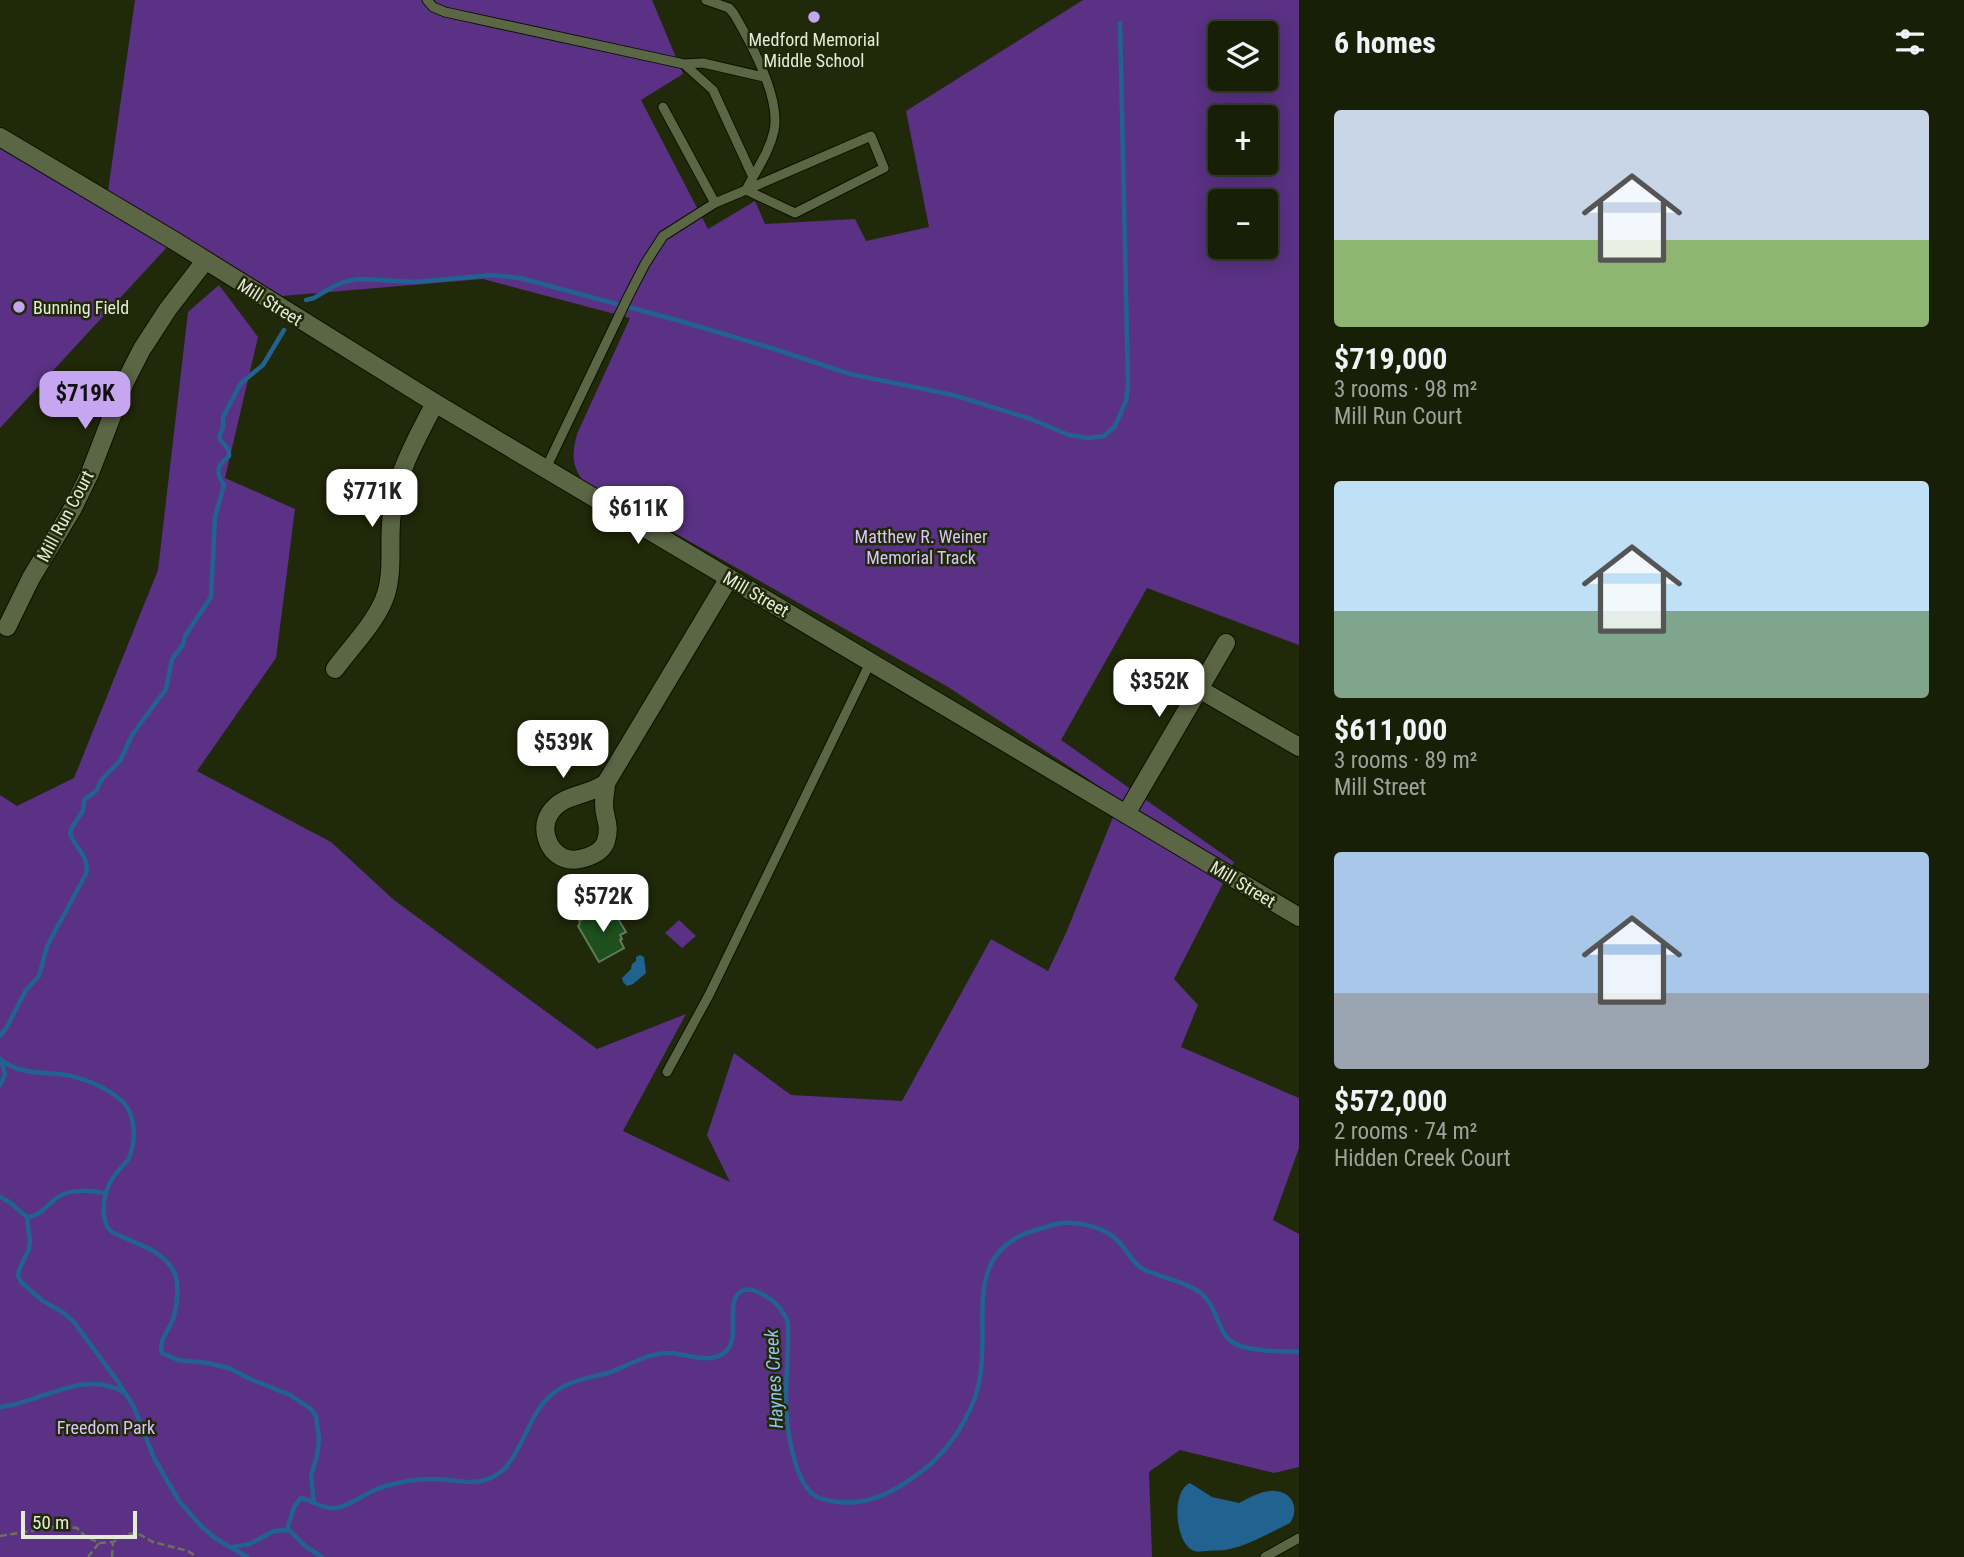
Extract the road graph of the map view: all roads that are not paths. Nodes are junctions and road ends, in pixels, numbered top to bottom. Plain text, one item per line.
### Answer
1 (427, 0) edge
2 (706, 0) edge
3 (684, 64) junction
4 (764, 77) junction
5 (663, 107) dead end
6 (0, 137) edge
7 (753, 177) junction
8 (746, 190) junction
9 (715, 203) junction
10 (205, 261) junction
11 (435, 403) junction
12 (546, 468) junction
13 (729, 578) junction
14 (7, 627) dead end
15 (1226, 643) dead end
16 (871, 661) junction
17 (334, 669) dead end
18 (1199, 689) junction
19 (1299, 747) edge
20 (606, 783) junction
21 (1126, 814) junction
22 (1299, 917) edge
23 (667, 1072) dead end
24 (1299, 1538) edge
25 (1265, 1557) edge

1 - 3 lane
2 - 4 lane
3 - 4 lane
3 - 7 lane
4 - 7 lane
5 - 9 lane
6 - 10 street, Mill Street
7 - 8 lane
8 - 8 lane
8 - 9 lane
9 - 12 lane
10 - 11 street, Mill Street
10 - 14 street, Mill Run Court
11 - 12 street, Mill Street
11 - 17 street
12 - 13 street, Mill Street
13 - 16 street, Mill Street
13 - 20 street
15 - 18 street
16 - 21 street, Mill Street
16 - 23 lane
18 - 19 street
18 - 21 street
20 - 20 street
21 - 22 street, Mill Street
24 - 25 lane

